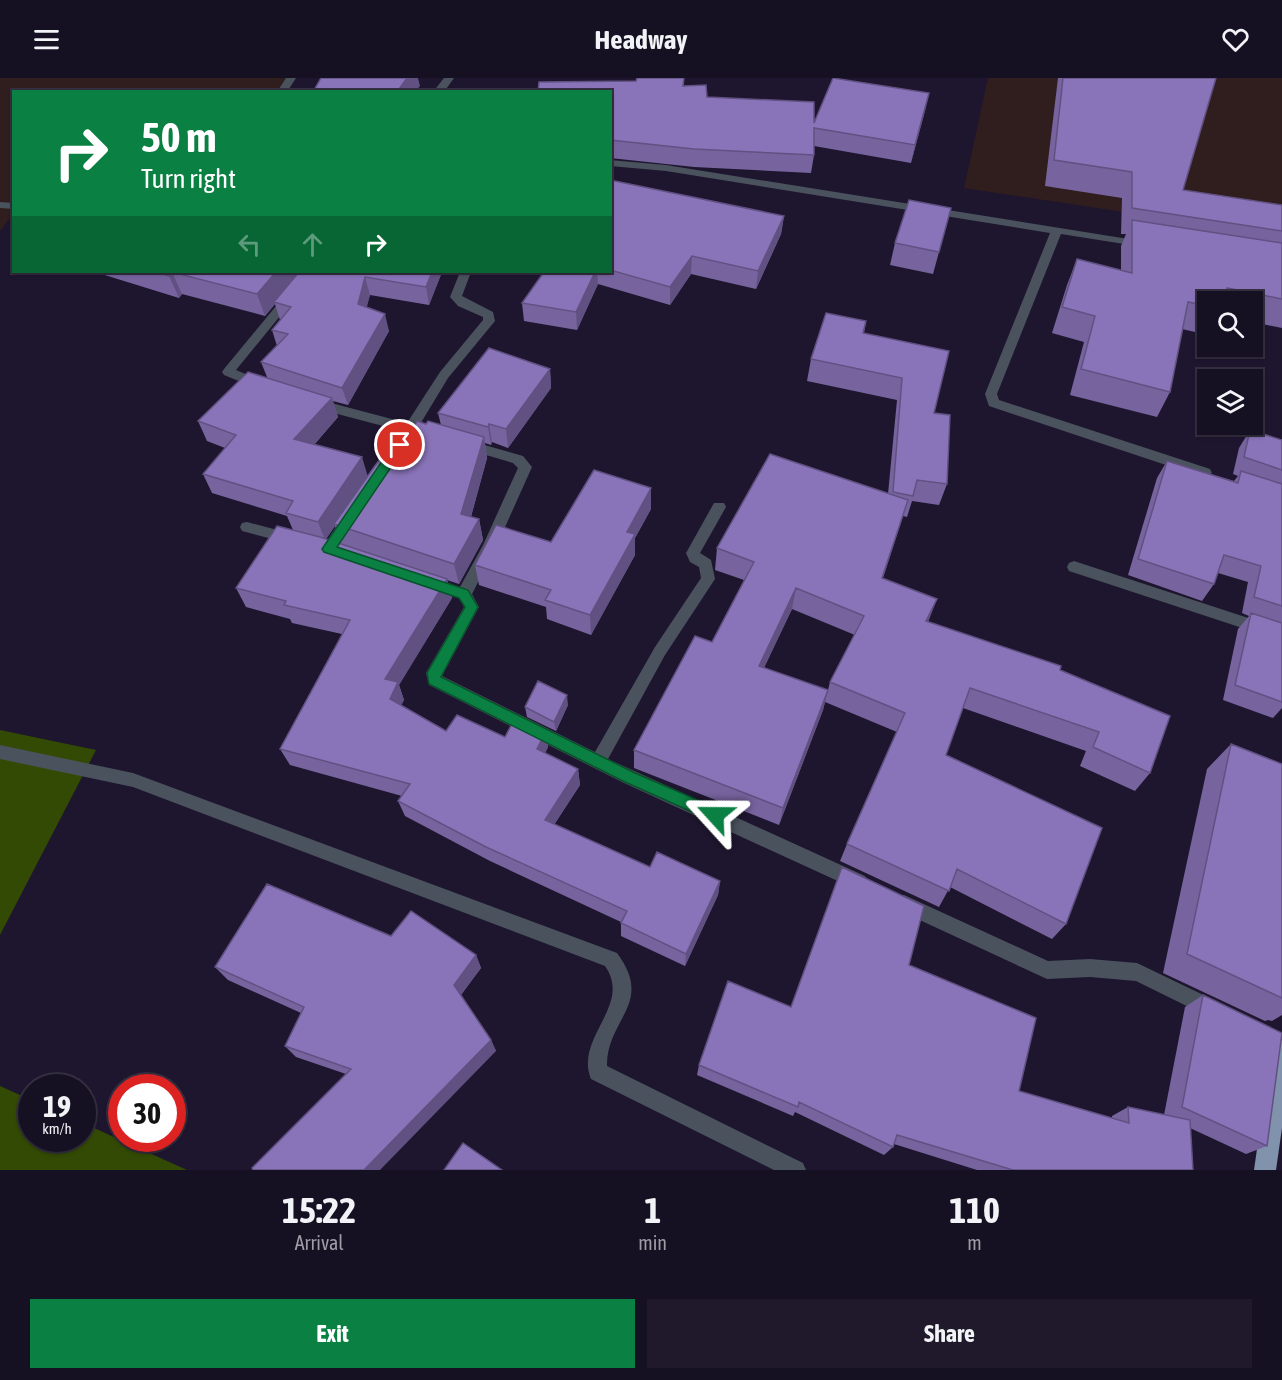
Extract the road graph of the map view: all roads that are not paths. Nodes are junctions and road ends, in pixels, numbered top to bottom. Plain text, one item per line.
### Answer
1 (449, 78) edge
2 (440, 90) edge
3 (612, 163) edge
4 (1057, 230) junction
5 (1149, 245) edge
6 (309, 273) edge
7 (465, 273) edge
8 (273, 390) edge
9 (306, 401) edge
10 (411, 428) junction
11 (1215, 476) edge
12 (719, 507) dead end
13 (247, 527) dead end
14 (1074, 567) dead end
15 (419, 579) edge
16 (464, 594) junction
17 (1282, 635) edge
18 (0, 752) edge
19 (598, 762) junction
20 (1222, 1014) edge
21 (1279, 1043) edge
22 (796, 1170) edge
23 (1265, 1170) edge

1 - 2 street
3 - 4 street
4 - 5 street
4 - 11 street
6 - 8 street
7 - 10 street
9 - 10 street
10 - 13 street
10 - 16 street
12 - 19 street
14 - 17 street
15 - 16 street
16 - 19 street
18 - 22 street
19 - 20 street
21 - 23 highway

